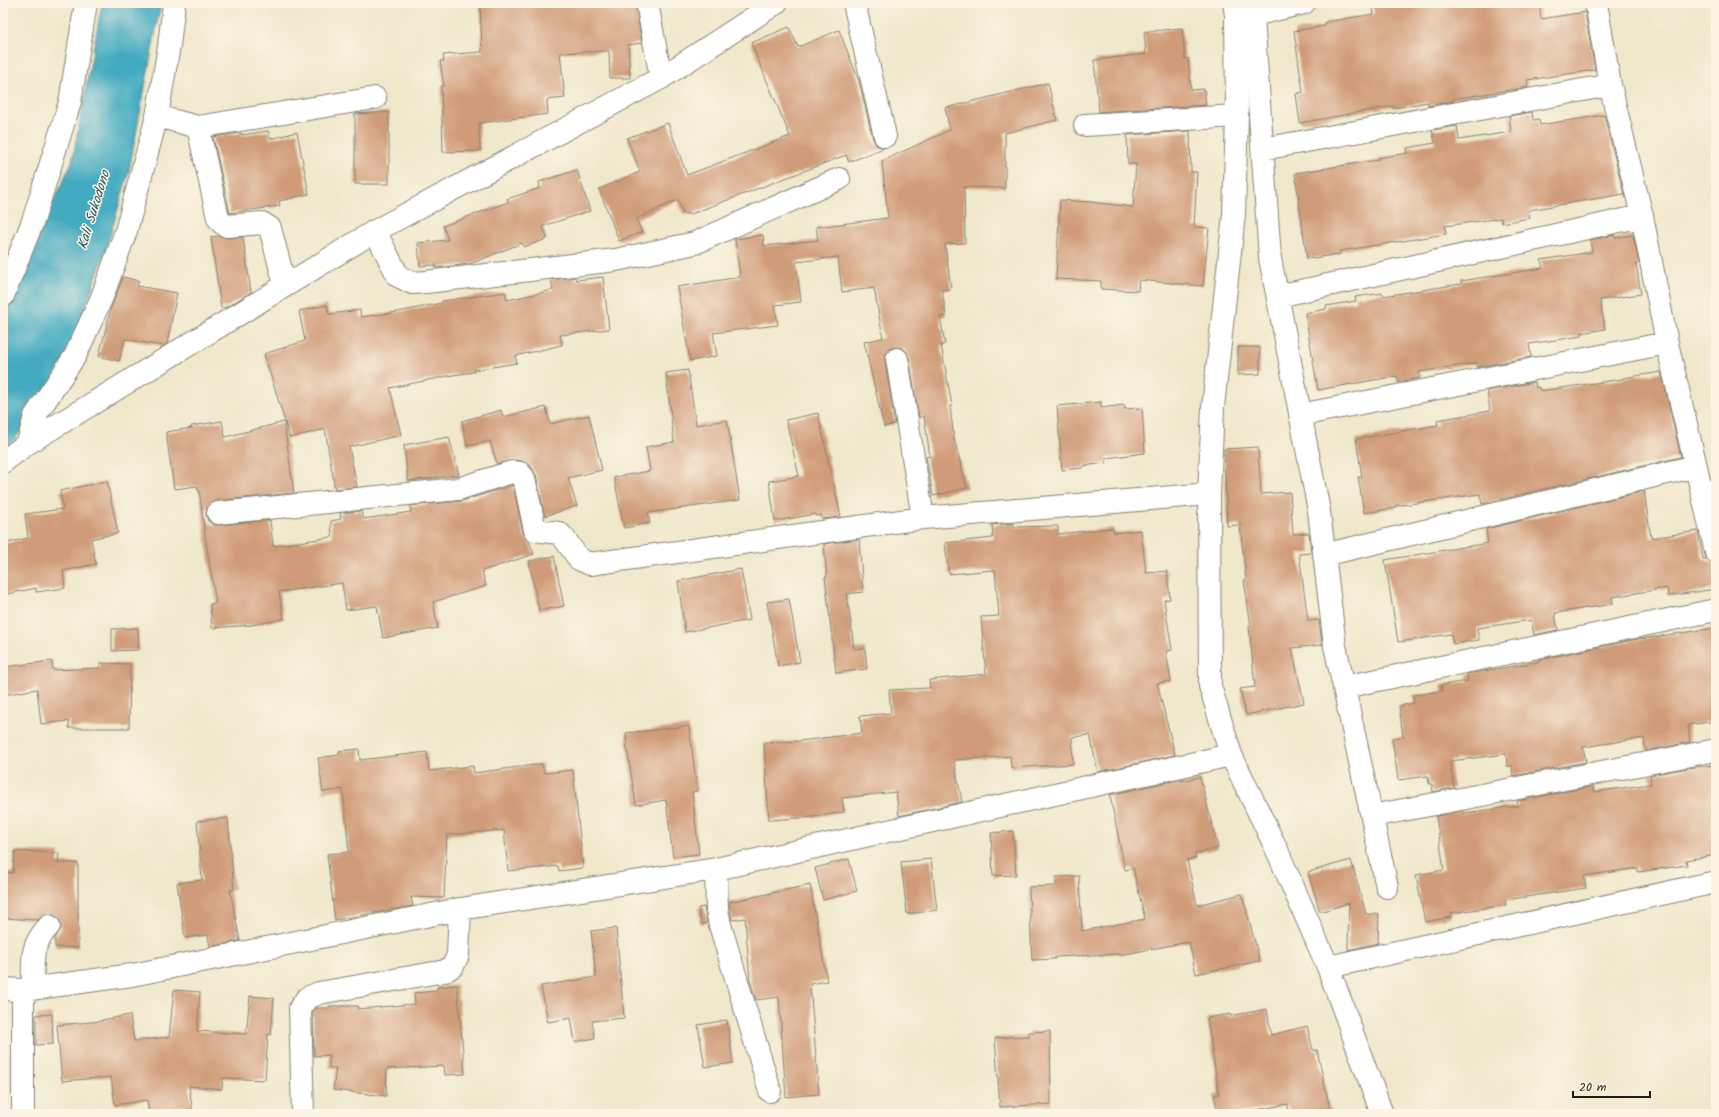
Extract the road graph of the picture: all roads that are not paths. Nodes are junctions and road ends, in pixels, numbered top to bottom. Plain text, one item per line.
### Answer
1 (86, 3) edge
2 (174, 3) edge
3 (647, 3) edge
4 (776, 3) edge
5 (854, 3) edge
6 (1234, 3) edge
7 (1304, 3) edge
8 (1596, 3) edge
9 (1253, 9) edge
10 (661, 78) junction
11 (1610, 85) junction
12 (375, 98) dead end
13 (157, 116) junction
14 (1237, 116) junction
15 (1085, 125) dead end
16 (198, 127) junction
17 (886, 136) dead end
18 (1263, 149) junction
19 (839, 179) dead end
20 (1642, 216) junction
21 (375, 231) junction
22 (285, 285) junction
23 (3, 296) edge
24 (1278, 296) junction
25 (1667, 343) junction
26 (897, 359) dead end
27 (1300, 415) junction
28 (28, 443) junction
29 (3, 462) edge
30 (1696, 466) junction
31 (1209, 494) junction
32 (218, 513) dead end
33 (923, 518) junction
34 (1716, 552) edge
35 (1324, 555) junction
36 (1716, 610) edge
37 (1344, 687) junction
38 (1716, 750) edge
39 (1231, 755) junction
40 (1372, 816) junction
41 (716, 869) junction
42 (1716, 882) edge
43 (1387, 887) dead end
44 (460, 909) junction
45 (49, 926) dead end
46 (1328, 967) junction
47 (20, 989) edge
48 (770, 1091) dead end
49 (23, 1114) edge
50 (303, 1114) edge
51 (1382, 1114) edge

1 - 23 street
2 - 13 street
3 - 10 street
4 - 10 street
5 - 17 street
6 - 14 street
7 - 9 street
8 - 11 street
9 - 18 street
10 - 21 street
11 - 18 street
11 - 20 street
12 - 16 street
13 - 16 street
13 - 28 street
14 - 15 street
14 - 31 street
16 - 22 street
18 - 24 street
19 - 21 street
20 - 24 street
20 - 25 street
21 - 22 street
22 - 28 street
24 - 27 street
25 - 27 street
25 - 30 street
26 - 33 street
27 - 35 street
28 - 29 street
30 - 34 street
30 - 35 street
31 - 33 street
31 - 39 street
32 - 33 street
35 - 37 street
36 - 37 street
37 - 40 street
38 - 40 street
39 - 41 street
39 - 46 street
40 - 43 street
41 - 44 street
41 - 48 street
42 - 46 street
44 - 47 street
44 - 50 street
45 - 47 street
46 - 51 street
47 - 49 street

